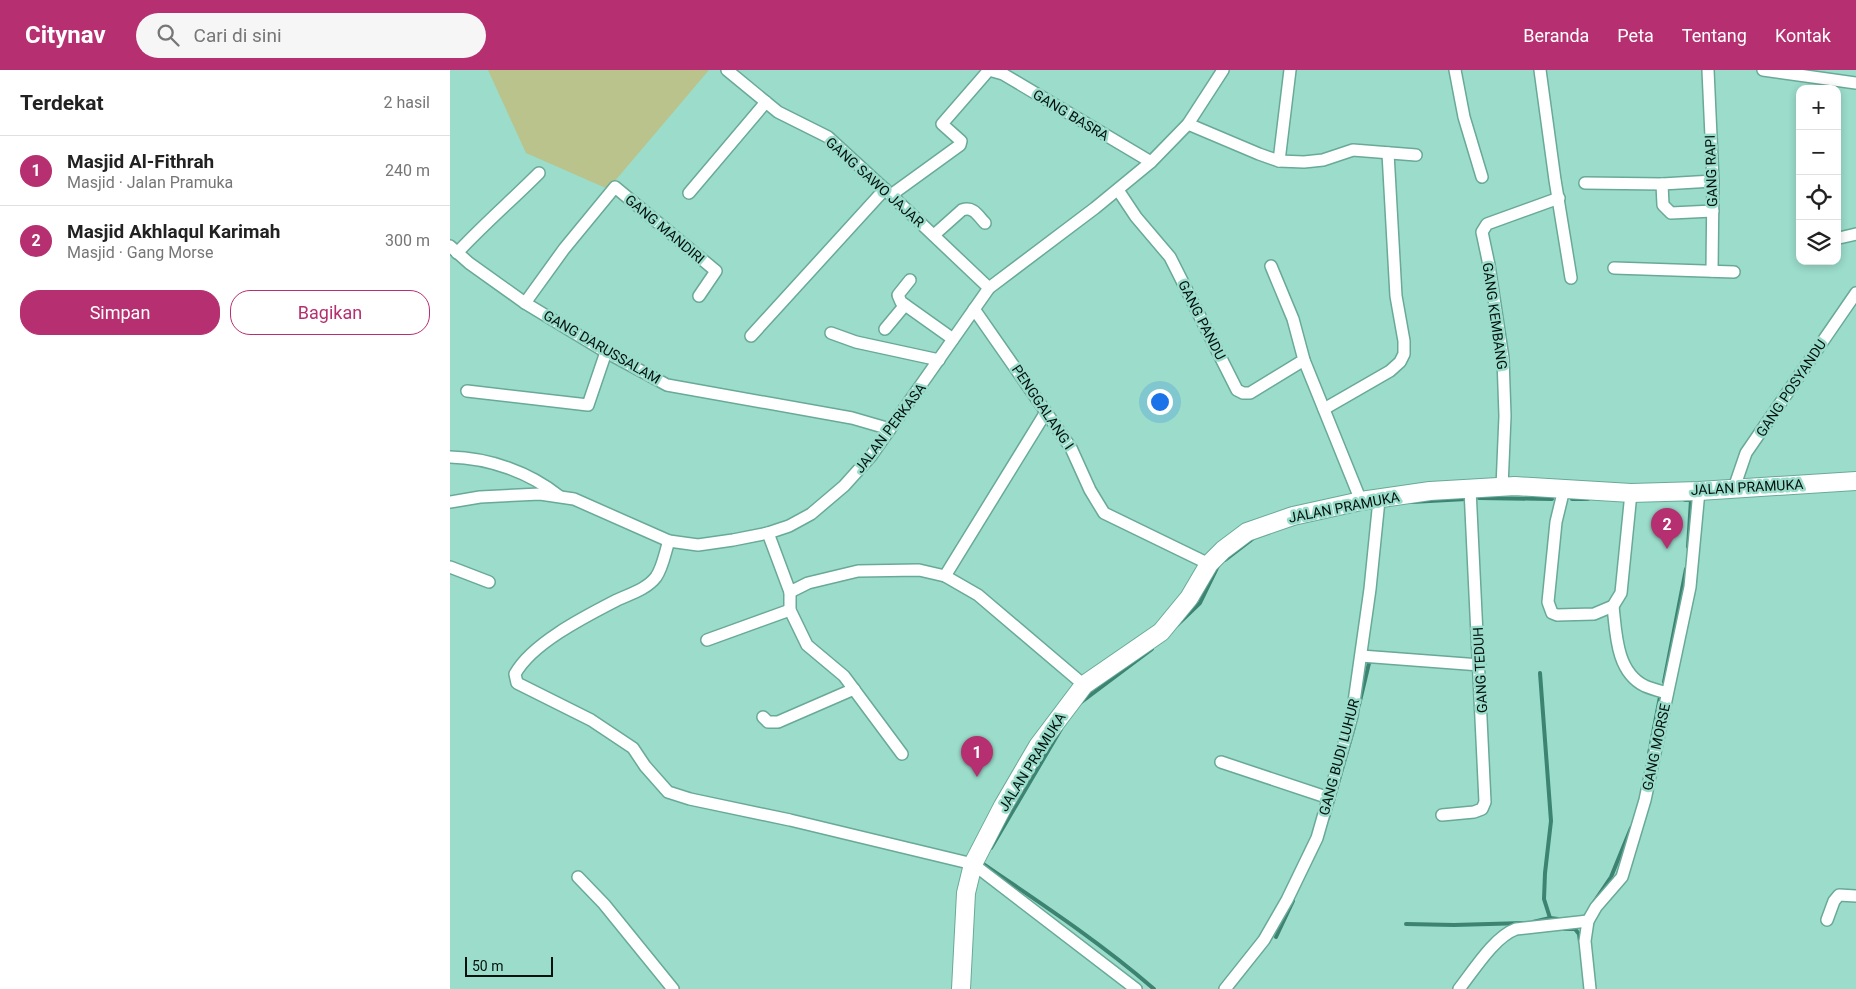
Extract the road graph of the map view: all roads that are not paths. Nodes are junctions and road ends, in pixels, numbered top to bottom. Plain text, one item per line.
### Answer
1 (727, 70) edge
2 (989, 70) edge
3 (1223, 70) edge
4 (1290, 70) edge
5 (1455, 70) edge
6 (1540, 70) edge
7 (1708, 70) edge
8 (1764, 70) edge
9 (1004, 72) edge
10 (1833, 75) edge
11 (1856, 83) edge
12 (766, 102) junction
13 (1188, 124) junction
14 (1388, 153) junction
15 (1416, 155) dead end
16 (1279, 161) junction
17 (1151, 162) junction
18 (539, 173) dead end
19 (1482, 177) dead end
20 (1712, 182) junction
21 (1585, 183) dead end
22 (1662, 184) junction
23 (1118, 190) junction
24 (888, 192) junction
25 (688, 193) dead end
26 (1559, 198) junction
27 (1713, 211) junction
28 (985, 223) dead end
29 (1856, 234) edge
30 (934, 235) junction
31 (1841, 238) edge
32 (454, 250) edge
33 (1271, 266) dead end
34 (1614, 268) dead end
35 (1712, 271) junction
36 (1734, 272) dead end
37 (1571, 278) dead end
38 (910, 280) dead end
39 (990, 288) junction
40 (1856, 293) edge
41 (699, 296) dead end
42 (525, 303) junction
43 (905, 305) junction
44 (974, 309) junction
45 (885, 329) dead end
46 (831, 333) dead end
47 (751, 336) dead end
48 (953, 339) junction
49 (606, 352) junction
50 (939, 360) junction
51 (1304, 360) junction
52 (467, 391) dead end
53 (1324, 409) junction
54 (1046, 412) junction
55 (890, 429) junction
56 (450, 458) edge
57 (1856, 481) edge
58 (1502, 486) junction
59 (1734, 488) junction
60 (1470, 489) junction
61 (1564, 489) junction
62 (1699, 491) junction
63 (1631, 493) junction
64 (561, 497) junction
65 (1379, 500) junction
66 (1361, 501) junction
67 (450, 502) edge
68 (768, 533) junction
69 (668, 541) junction
70 (1209, 564) junction
71 (450, 567) edge
72 (944, 576) junction
73 (489, 582) dead end
74 (790, 592) junction
75 (1613, 606) junction
76 (790, 610) junction
77 (706, 640) dead end
78 (1360, 656) junction
79 (1480, 665) junction
80 (1084, 685) junction
81 (854, 689) junction
82 (1667, 693) junction
83 (763, 717) dead end
84 (902, 754) dead end
85 (1221, 762) dead end
86 (1329, 798) junction
87 (1442, 815) dead end
88 (973, 864) junction
89 (578, 877) dead end
90 (1856, 896) edge
91 (1827, 920) dead end
92 (1588, 921) junction
93 (673, 989) edge
94 (961, 989) edge
95 (1136, 989) edge
96 (1225, 989) edge
97 (1459, 989) edge
98 (1590, 989) edge

1 - 12 street, GANG SAWO JAJAR
2 - 9 street, GANG BASRA
2 - 24 street
3 - 13 street, JALAN PERKASA
4 - 16 street
5 - 19 street
6 - 26 street
7 - 20 street, GANG RAPI
8 - 10 street
9 - 17 street, GANG BASRA
10 - 11 street
12 - 24 street, GANG SAWO JAJAR
12 - 25 street
13 - 16 street
13 - 17 street, JALAN PERKASA
14 - 15 street
14 - 16 street
14 - 53 street
17 - 23 street, JALAN PERKASA
18 - 32 street
20 - 22 street
20 - 27 street, GANG RAPI
21 - 22 street
22 - 27 street
23 - 39 street, JALAN PERKASA
23 - 51 street, GANG PANDU
24 - 30 street, GANG SAWO JAJAR
24 - 47 street
26 - 37 street
26 - 58 street, GANG KEMBANG
27 - 35 street, GANG RAPI
28 - 30 street
29 - 31 street
30 - 39 street, GANG SAWO JAJAR
32 - 42 street, GANG DARUSSALAM
33 - 51 street
34 - 35 street
35 - 36 street
38 - 43 street
39 - 44 street, JALAN PERKASA
40 - 59 street, GANG POSYANDU
41 - 42 street, GANG MANDIRI
42 - 49 street, GANG DARUSSALAM
43 - 45 street
43 - 48 street
44 - 48 street, JALAN PERKASA
44 - 54 street, PENGGALANG I
46 - 50 street
48 - 50 street, JALAN PERKASA
49 - 52 street
49 - 55 street, GANG DARUSSALAM
50 - 55 street, JALAN PERKASA
51 - 53 street
53 - 66 street
54 - 70 street, PENGGALANG I
54 - 72 street
55 - 68 street, JALAN PERKASA
56 - 64 street
57 - 59 main road, JALAN PRAMUKA
58 - 60 main road, JALAN PRAMUKA
58 - 61 main road, JALAN PRAMUKA
59 - 62 main road, JALAN PRAMUKA
60 - 65 main road, JALAN PRAMUKA
60 - 79 street, GANG TEDUH
61 - 63 main road, JALAN PRAMUKA
61 - 75 street
62 - 63 main road, JALAN PRAMUKA
62 - 82 street, GANG MORSE
63 - 75 street
64 - 67 street, JALAN PERKASA
64 - 69 street, JALAN PERKASA
65 - 66 main road, JALAN PRAMUKA
65 - 78 street, GANG BUDI LUHUR
66 - 70 main road, JALAN PRAMUKA
68 - 69 street, JALAN PERKASA
68 - 74 street
69 - 88 street
70 - 80 main road, JALAN PRAMUKA
71 - 73 street
72 - 74 street
72 - 80 street
74 - 76 street
75 - 82 street
76 - 77 street
76 - 81 street
78 - 79 street
78 - 86 street, GANG BUDI LUHUR
79 - 87 street, GANG TEDUH
80 - 88 main road, JALAN PRAMUKA
81 - 83 street
81 - 84 street
82 - 92 street, GANG MORSE
85 - 86 street
86 - 96 street, GANG BUDI LUHUR
88 - 94 main road, JALAN PRAMUKA
88 - 95 street
89 - 93 street
90 - 91 street
92 - 97 street
92 - 98 street, GANG MORSE

